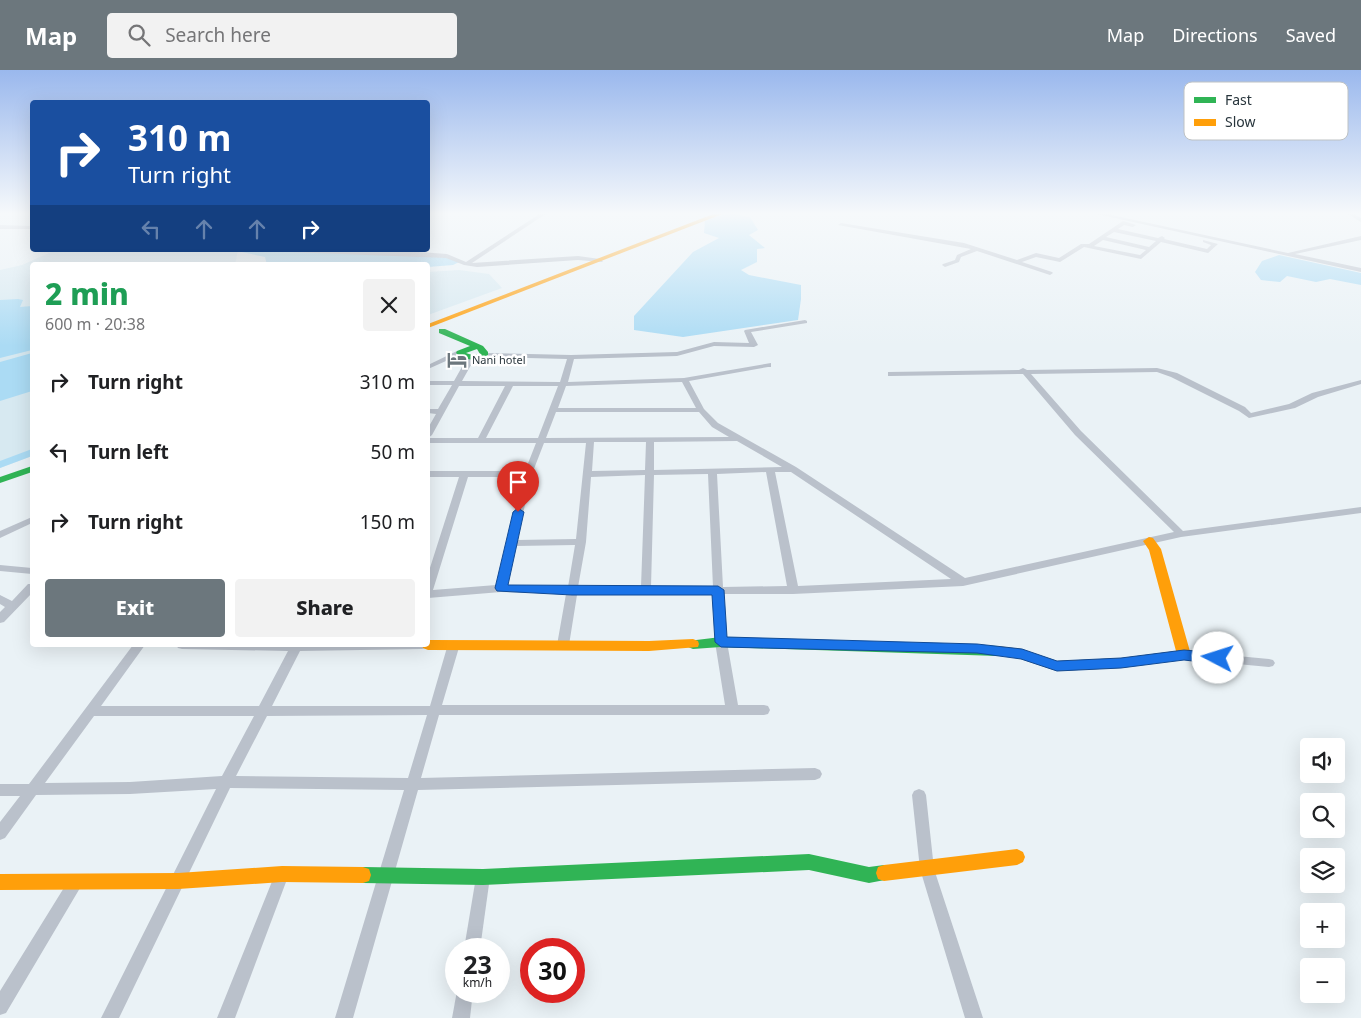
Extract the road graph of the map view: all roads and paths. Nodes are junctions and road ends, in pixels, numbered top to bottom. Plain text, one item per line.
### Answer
1 (445, 257) edge
2 (476, 257) edge
3 (604, 257) edge
4 (604, 257) edge
5 (959, 257) edge
6 (1002, 257) edge
7 (1030, 257) edge
8 (1047, 257) edge
9 (1064, 257) edge
10 (1303, 257) edge
11 (597, 260) junction
12 (1017, 262) junction
13 (466, 264) junction
14 (945, 265) dead end
15 (1361, 270) edge
16 (1050, 273) dead end
17 (805, 322) dead end
18 (430, 323) edge
19 (430, 325) edge
20 (442, 332) junction
21 (480, 351) junction
22 (460, 353) junction
23 (571, 357) junction
24 (471, 358) junction
25 (430, 365) edge
26 (768, 366) dead end
27 (1023, 370) junction
28 (891, 374) dead end
29 (684, 380) junction
30 (1361, 382) edge
31 (430, 383) edge
32 (458, 384) junction
33 (510, 384) junction
34 (563, 384) junction
35 (553, 410) junction
36 (702, 410) junction
37 (430, 411) edge
38 (442, 412) junction
39 (430, 432) edge
40 (650, 438) junction
41 (736, 439) junction
42 (481, 440) junction
43 (540, 440) junction
44 (430, 441) edge
45 (590, 441) junction
46 (793, 469) junction
47 (30, 470) edge
48 (770, 470) junction
49 (712, 472) junction
50 (430, 474) edge
51 (464, 474) junction
52 (528, 474) junction
53 (587, 474) junction
54 (650, 474) junction
55 (0, 480) edge
56 (1361, 510) edge
57 (30, 521) edge
58 (1181, 534) junction
59 (0, 535) edge
60 (1149, 541) junction
61 (581, 542) junction
62 (511, 543) junction
63 (0, 568) edge
64 (30, 571) edge
65 (963, 582) junction
66 (430, 583) edge
67 (501, 588) junction
68 (30, 589) edge
69 (646, 590) junction
70 (718, 590) junction
71 (793, 590) junction
72 (572, 591) junction
73 (430, 594) edge
74 (0, 599) edge
75 (12, 606) junction
76 (0, 619) edge
77 (721, 642) junction
78 (454, 644) junction
79 (430, 645) edge
80 (563, 645) junction
81 (138, 647) edge
82 (258, 647) edge
83 (311, 647) edge
84 (296, 648) junction
85 (1184, 655) junction
86 (1269, 663) dead end
87 (732, 709) junction
88 (264, 710) junction
89 (764, 710) dead end
90 (92, 711) junction
91 (435, 711) junction
92 (815, 774) dead end
93 (226, 782) junction
94 (413, 784) junction
95 (0, 790) edge
96 (32, 790) junction
97 (919, 795) dead end
98 (0, 833) edge
99 (1017, 857) dead end
100 (927, 869) junction
101 (282, 874) junction
102 (385, 874) junction
103 (483, 876) junction
104 (178, 881) junction
105 (0, 882) edge
106 (75, 882) junction
107 (474, 938) edge
108 (463, 1003) edge
109 (0, 1007) edge
110 (110, 1018) edge
111 (226, 1018) edge
112 (344, 1018) edge
113 (461, 1018) edge
114 (974, 1018) edge

1 - 13 street
2 - 13 street
3 - 11 main road
4 - 11 main road
5 - 14 street
6 - 12 street
7 - 12 street
8 - 9 street
10 - 15 street
11 - 13 street
11 - 18 main road
12 - 16 street
17 - 23 street
19 - 20 main road
20 - 21 main road
20 - 22 main road
21 - 22 main road
21 - 23 street
21 - 24 main road
22 - 24 main road
22 - 25 street
23 - 34 street
24 - 32 street
26 - 29 street
27 - 28 street
27 - 30 street
27 - 58 street
29 - 34 street
29 - 36 street
31 - 32 street
32 - 33 street
32 - 38 street
33 - 34 street
33 - 42 street
34 - 35 street
35 - 36 street
35 - 43 street
36 - 41 street
37 - 38 street
38 - 39 street
40 - 41 street
40 - 45 street
40 - 54 street
41 - 46 street
42 - 43 street
42 - 44 street
43 - 45 street
43 - 52 street
45 - 53 street
46 - 48 street
46 - 65 street
47 - 55 main road
48 - 49 street
48 - 71 street
49 - 54 street
49 - 70 street
50 - 51 street
51 - 52 street
51 - 66 street
52 - 62 street
53 - 54 street
53 - 61 street
54 - 69 street
56 - 58 street
57 - 59 street
58 - 60 street
60 - 65 street
60 - 85 main road
61 - 62 street
61 - 72 street
62 - 67 street
63 - 64 street
65 - 71 street
67 - 72 street
67 - 73 street
68 - 75 street
69 - 70 street
69 - 72 street
70 - 71 street
70 - 77 street
72 - 80 street
74 - 75 street
75 - 76 street
77 - 80 main road
77 - 85 main road
77 - 87 street
78 - 79 main road
78 - 80 main road
78 - 91 street
81 - 90 street
82 - 84 street
83 - 84 street
84 - 88 street
85 - 86 street
87 - 89 street
87 - 91 street
88 - 90 street
88 - 91 street
88 - 93 street
90 - 96 street
91 - 94 street
92 - 94 street
93 - 94 street
93 - 96 street
93 - 104 street
94 - 102 street
95 - 96 street
96 - 98 street
97 - 100 street
99 - 100 main road
100 - 103 main road
100 - 114 street
101 - 102 main road
101 - 104 main road
101 - 111 street
102 - 103 main road
102 - 112 street
103 - 107 street
104 - 106 main road
104 - 110 street
105 - 106 main road
106 - 109 street
108 - 113 street

